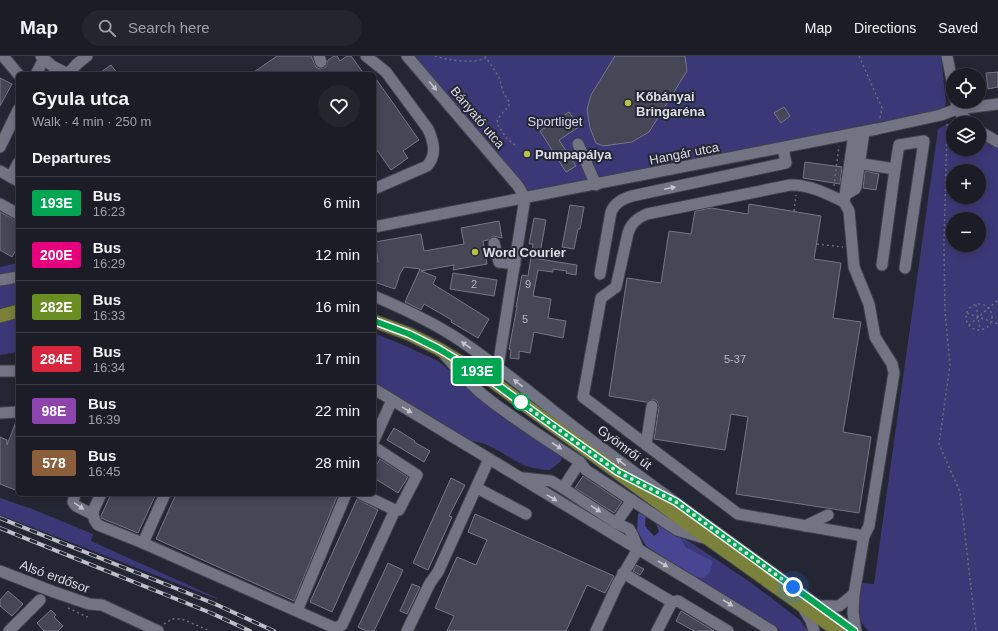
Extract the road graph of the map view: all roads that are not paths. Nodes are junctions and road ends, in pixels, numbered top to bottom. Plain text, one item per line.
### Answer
1 (3, 56) edge
2 (87, 56) edge
3 (366, 56) edge
4 (407, 56) edge
5 (947, 56) edge
6 (46, 60) edge
7 (949, 68) edge
8 (16, 72) edge
9 (37, 72) edge
10 (65, 72) edge
11 (70, 72) edge
12 (998, 104) edge
13 (986, 105) edge
14 (958, 108) edge
15 (16, 114) edge
16 (964, 116) edge
17 (859, 133) junction
18 (986, 135) edge
19 (998, 142) edge
20 (578, 144) dead end
21 (0, 147) edge
22 (783, 148) junction
23 (855, 163) junction
24 (895, 169) junction
25 (0, 171) edge
26 (14, 179) edge
27 (628, 179) junction
28 (596, 185) junction
29 (376, 188) edge
30 (632, 196) junction
31 (524, 198) junction
32 (844, 198) junction
33 (0, 204) edge
34 (16, 213) edge
35 (376, 227) edge
36 (494, 243) dead end
37 (514, 264) junction
38 (882, 265) dead end
39 (906, 268) dead end
40 (600, 274) dead end
41 (16, 277) edge
42 (0, 280) edge
43 (376, 297) edge
44 (16, 311) edge
45 (0, 316) edge
46 (376, 321) edge
47 (439, 349) junction
48 (498, 367) junction
49 (0, 371) edge
50 (16, 371) edge
51 (376, 391) edge
52 (392, 400) junction
53 (652, 406) dead end
54 (16, 412) edge
55 (0, 413) edge
56 (376, 436) edge
57 (646, 444) junction
58 (376, 448) edge
59 (489, 459) junction
60 (580, 462) junction
61 (618, 472) junction
62 (518, 478) junction
63 (477, 488) junction
64 (563, 488) junction
65 (74, 496) edge
66 (99, 496) edge
67 (164, 496) edge
68 (345, 496) edge
69 (365, 496) edge
70 (632, 500) junction
71 (676, 502) junction
72 (395, 510) junction
73 (92, 514) junction
74 (526, 514) dead end
75 (828, 515) dead end
76 (616, 523) junction
77 (805, 526) junction
78 (864, 536) junction
79 (710, 540) junction
80 (143, 543) junction
81 (638, 549) junction
82 (0, 571) edge
83 (624, 573) junction
84 (854, 594) junction
85 (40, 600) dead end
86 (672, 602) junction
87 (801, 604) junction
88 (819, 606) junction
89 (297, 611) junction
90 (160, 629) edge
91 (600, 630) edge
92 (9, 631) edge
93 (408, 631) edge
94 (657, 631) edge
95 (728, 631) edge
96 (772, 631) edge
97 (814, 631) edge
98 (838, 631) edge
99 (855, 631) edge

1 - 8 street
2 - 11 street
3 - 29 street
4 -> 31 street, Bányató utca
5 - 7 street
6 - 9 street
6 - 10 street
12 - 13 street, Hangár utca
14 - 16 street
14 - 17 street, Hangár utca
15 - 21 street
17 - 22 street, Hangár utca
17 - 23 street
18 - 19 street
20 - 28 street
22 - 27 street, Hangár utca
30 -> 22 street
23 - 24 street
23 - 32 street
24 - 38 street
24 - 39 street
25 - 26 street
27 - 28 street, Hangár utca
27 - 30 street
28 - 31 street, Hangár utca
30 - 40 street
31 - 35 street, Hangár utca
31 - 37 street
32 - 57 street
32 - 78 street
33 - 34 street
36 - 37 street
37 - 48 street
41 - 42 street
48 -> 43 street, Gyömrői út
44 - 45 main road
46 - 47 main road
47 -> 60 street
47 - 61 main road
71 -> 48 street, Gyömrői út
49 - 50 street
51 - 52 street
52 - 56 street
52 -> 59 street
53 - 57 street
54 - 55 street
57 - 77 street
58 - 72 street
59 - 62 street
59 - 63 street
60 - 64 street
60 - 70 street
61 - 71 street
61 - 79 main road
62 - 64 street
62 -> 81 street
63 - 74 street
63 - 93 street
64 -> 76 street
65 -> 73 street
66 - 73 street
67 - 80 street
68 - 89 street
69 - 72 street
70 - 76 street
70 - 79 street
71 - 88 street, Gyömrői út
72 - 89 street
73 - 80 street
75 - 77 street
76 - 81 street
77 - 78 street
78 - 84 street
79 - 87 main road
80 - 89 street
81 - 83 street
81 -> 96 street
82 - 90 street, Alsó erdősor
83 - 86 street
83 - 91 street
84 - 88 street
84 - 99 street
85 - 92 street
86 - 94 street
86 - 95 street
87 - 97 street
87 - 98 main road
88 - 99 street, Gyömrői út

